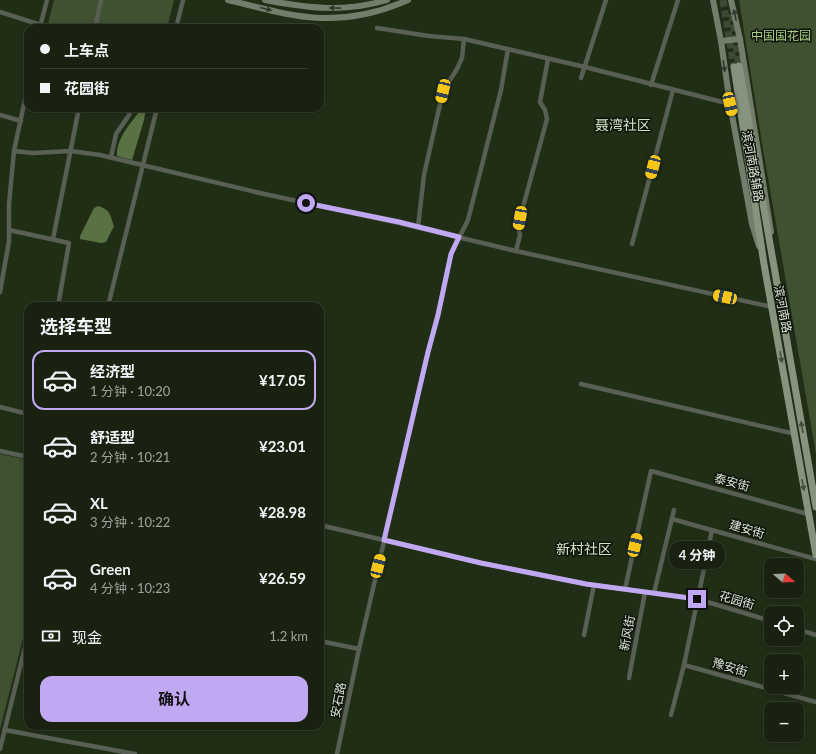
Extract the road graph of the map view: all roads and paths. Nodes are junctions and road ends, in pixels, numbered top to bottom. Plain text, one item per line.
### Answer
1 (47, 0) edge
2 (101, 0) edge
3 (183, 0) edge
4 (228, 0) edge
5 (265, 0) edge
6 (388, 0) edge
7 (408, 0) edge
8 (606, 0) edge
9 (678, 0) edge
10 (713, 0) edge
11 (731, 0) edge
12 (0, 12) edge
13 (32, 24) edge
14 (41, 24) edge
15 (96, 24) edge
16 (177, 24) edge
17 (377, 28) dead end
18 (740, 38) junction
19 (464, 39) junction
20 (721, 41) junction
21 (508, 49) junction
22 (548, 59) junction
23 (585, 67) junction
24 (581, 78) dead end
25 (651, 85) junction
26 (674, 90) junction
27 (730, 104) junction
28 (24, 106) edge
29 (78, 112) edge
30 (130, 112) edge
31 (156, 112) edge
32 (0, 115) edge
33 (21, 121) junction
34 (14, 151) junction
35 (71, 151) junction
36 (111, 157) junction
37 (143, 165) junction
38 (418, 227) junction
39 (9, 230) junction
40 (459, 237) junction
41 (53, 239) junction
42 (632, 244) dead end
43 (516, 251) junction
44 (773, 261) junction
45 (764, 264) junction
46 (1, 281) edge
47 (0, 292) edge
48 (59, 302) edge
49 (109, 302) edge
50 (772, 307) junction
51 (581, 384) dead end
52 (0, 407) edge
53 (24, 413) edge
54 (795, 434) junction
55 (0, 450) edge
56 (24, 456) edge
57 (808, 464) junction
58 (800, 466) junction
59 (816, 507) edge
60 (674, 510) dead end
61 (808, 514) junction
62 (672, 519) junction
63 (324, 526) edge
64 (712, 530) junction
65 (384, 540) junction
66 (816, 555) edge
67 (816, 559) edge
68 (594, 585) junction
69 (625, 589) junction
70 (646, 592) junction
71 (654, 593) junction
72 (697, 599) junction
73 (764, 619) edge
74 (804, 631) edge
75 (584, 635) dead end
76 (816, 635) edge
77 (324, 642) edge
78 (359, 650) junction
79 (24, 652) edge
80 (684, 665) junction
81 (629, 678) dead end
82 (816, 702) edge
83 (671, 715) dead end
84 (5, 730) junction
85 (0, 749) edge
86 (134, 754) edge
87 (337, 754) edge

1 - 14 street
2 - 15 street
3 - 16 street
4 -> 7 main road
6 -> 5 main road
8 - 23 street
9 - 25 street
10 - 20 main road, 滨河南路辅路
18 -> 11 main road, 滨河南路辅路
12 - 13 street
17 - 19 street
18 - 20 main road
18 - 44 main road, 滨河南路辅路
19 - 21 street
19 - 38 street
20 -> 27 main road, 滨河南路辅路
21 - 22 street
21 - 40 street, 安石路
22 - 23 street
22 - 43 street
23 - 24 street
23 - 25 street
25 - 26 street
26 - 27 street
26 - 42 street
27 - 45 main road, 滨河南路辅路
28 - 33 street
29 - 35 street
30 - 36 street
31 - 37 street
32 - 33 street
33 - 34 street
34 - 35 street
34 - 39 street
35 - 36 street
35 - 41 street
36 - 37 street
37 - 38 street
37 - 49 street
38 - 40 street
39 - 41 street
39 - 46 street
40 - 43 street
40 - 65 street, 安石路
41 - 48 street
43 - 50 street
44 - 45 main road, 滨河南路
57 -> 44 main road, 滨河南路
45 - 50 main road, 滨河南路
46 - 47 street
50 -> 54 main road, 滨河南路
51 - 54 street
52 - 53 street
54 - 58 main road, 滨河南路
55 - 56 street
57 - 58 main road
57 - 59 main road, 滨河南路
58 -> 61 main road, 滨河南路
60 - 62 street
61 - 66 main road, 滨河南路
61 - 69 street, 泰安街
62 - 64 street, 建安街
62 - 71 street
63 - 65 street, 花园街
64 - 67 street, 建安街
64 - 72 street
65 - 68 street, 花园街
65 - 78 street, 安石路
68 - 69 street, 花园街
68 - 75 street
69 - 70 street, 花园街
70 - 71 street, 花园街
70 - 81 street, 新风街
71 - 72 street, 花园街
72 - 73 street, 花园街
72 - 80 street
74 - 76 street
77 - 78 street
78 - 87 street, 安石路
79 - 84 street
80 - 82 street, 豫安街
80 - 83 street
84 - 85 street
84 - 86 street

